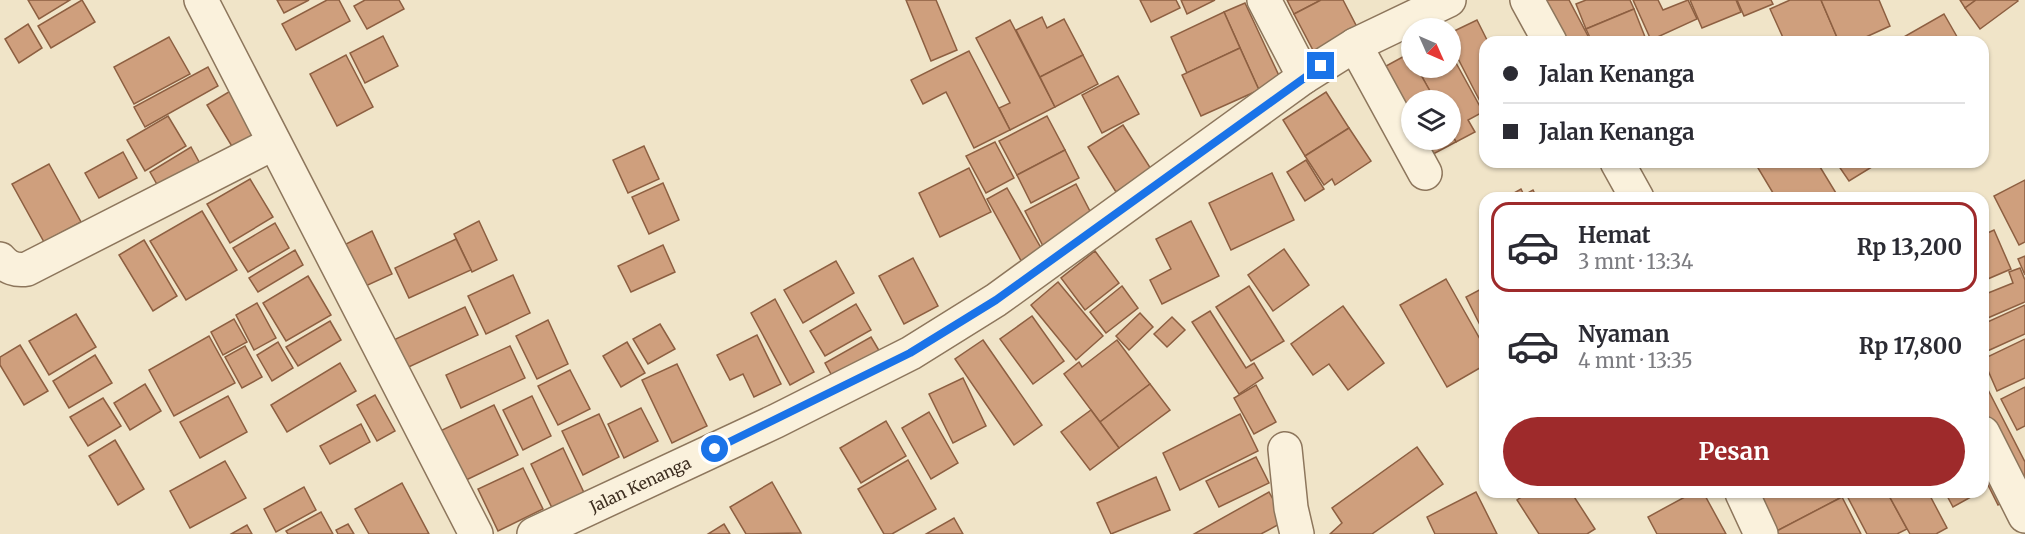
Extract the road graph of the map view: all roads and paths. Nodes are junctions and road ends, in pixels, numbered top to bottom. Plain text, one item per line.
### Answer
1 (201, 0) edge
2 (1264, 0) edge
3 (1449, 0) edge
4 (1527, 0) edge
5 (1547, 36) edge
6 (1355, 45) junction
7 (1304, 77) junction
8 (274, 143) junction
9 (1620, 168) edge
10 (1425, 173) dead end
11 (1634, 192) edge
12 (0, 259) edge
13 (1989, 445) edge
14 (1285, 448) dead end
15 (1744, 498) edge
16 (2025, 516) edge
17 (476, 534) edge
18 (534, 534) edge
19 (1297, 534) edge
20 (1761, 534) edge

1 - 8 street
2 - 7 street
3 - 6 street, Jalan Kenanga
4 - 5 street
6 - 7 street, Jalan Kenanga
6 - 10 street
7 - 18 street, Jalan Kenanga
8 - 12 street
8 - 17 street
9 - 11 street
13 - 16 street
14 - 19 street
15 - 20 street

